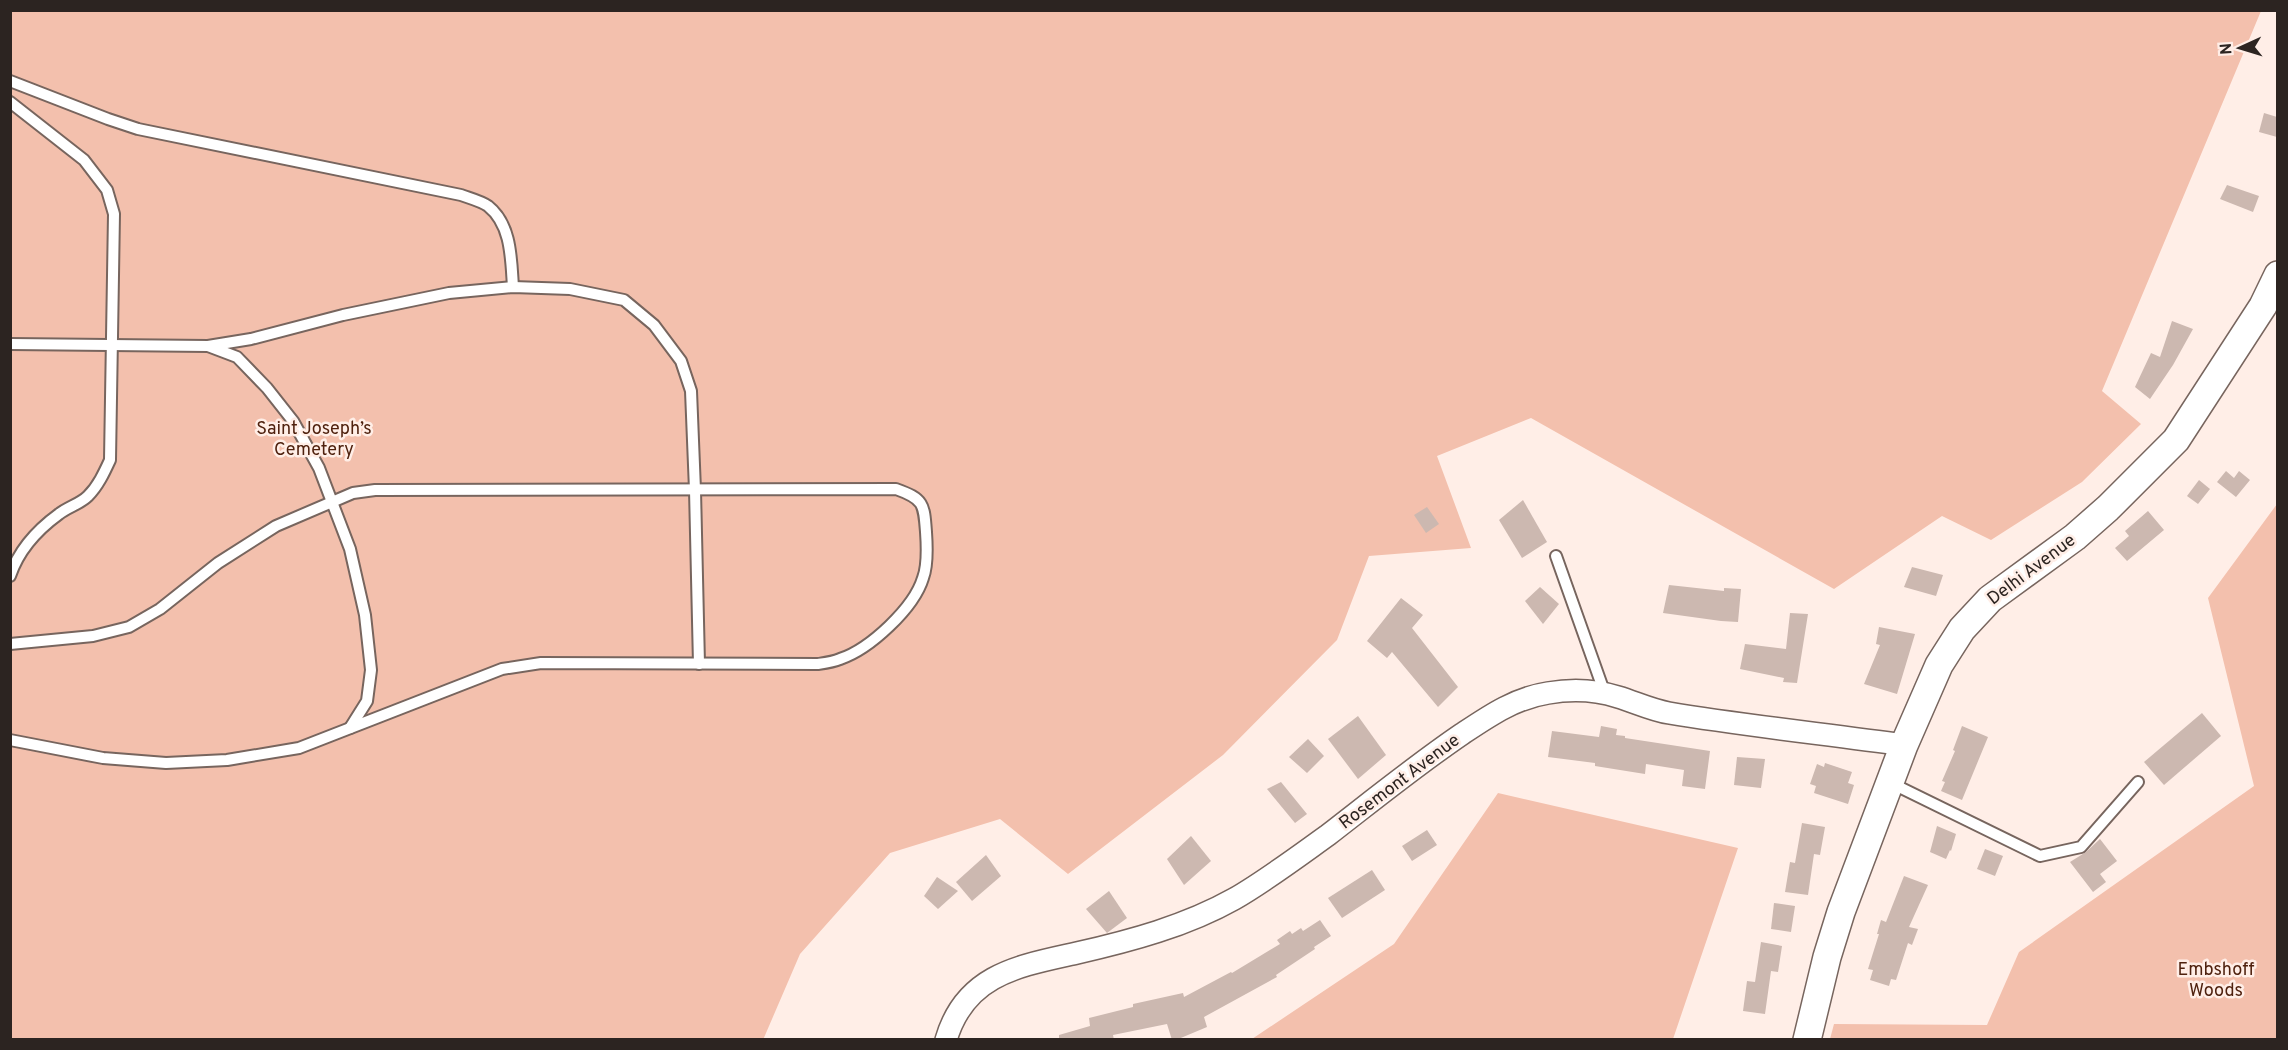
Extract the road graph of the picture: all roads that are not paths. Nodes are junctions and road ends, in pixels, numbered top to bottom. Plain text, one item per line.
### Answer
1 (10, 81) edge
2 (10, 102) edge
3 (2277, 275) edge
4 (513, 287) junction
5 (10, 344) edge
6 (112, 345) junction
7 (208, 346) junction
8 (695, 490) junction
9 (332, 501) junction
10 (1556, 556) dead end
11 (10, 576) edge
12 (10, 644) edge
13 (699, 664) junction
14 (1605, 694) junction
15 (350, 728) junction
16 (10, 740) edge
17 (1904, 745) junction
18 (2138, 782) dead end
19 (1890, 783) junction
20 (946, 1040) edge
21 (1807, 1040) edge

1 - 4 lane
2 - 6 lane
3 - 17 street, Delhi Avenue
4 - 7 lane
4 - 8 lane
5 - 6 lane
6 - 7 lane
6 - 11 lane
7 - 9 lane
8 - 9 lane
8 - 13 lane
8 - 13 lane
9 - 12 lane
9 - 15 lane
10 - 14 lane
13 - 15 lane
14 - 17 street, Rosemont Avenue
14 - 20 street, Rosemont Avenue
15 - 16 lane
17 - 19 street, Delhi Avenue
18 - 19 lane
19 - 21 street, Delhi Avenue

